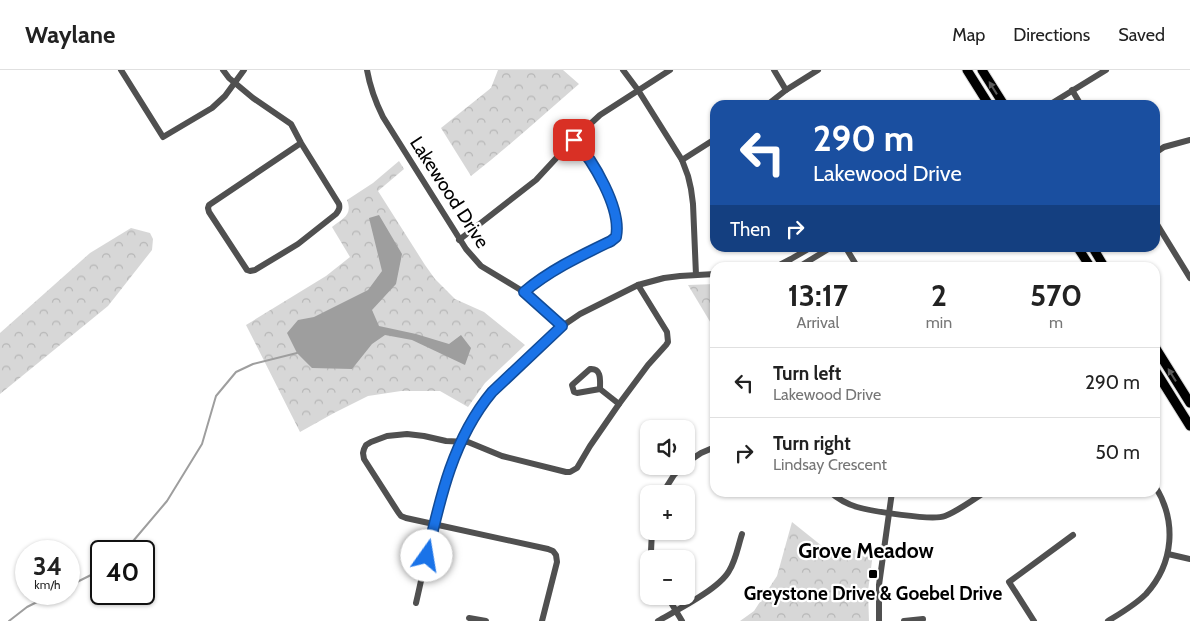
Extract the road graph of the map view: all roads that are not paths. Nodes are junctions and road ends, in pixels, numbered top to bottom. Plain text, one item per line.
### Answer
1 (121, 70) edge
2 (222, 70) edge
3 (244, 70) edge
4 (367, 70) edge
5 (623, 70) edge
6 (670, 70) edge
7 (774, 70) edge
8 (818, 70) edge
9 (967, 70) edge
10 (982, 70) edge
11 (1106, 70) edge
12 (235, 83) junction
13 (638, 90) junction
14 (786, 90) junction
15 (1072, 90) junction
16 (773, 100) edge
17 (986, 100) edge
18 (1001, 100) edge
19 (1057, 100) edge
20 (1078, 100) edge
21 (574, 140) junction
22 (1190, 140) edge
23 (301, 143) junction
24 (710, 143) edge
25 (1160, 150) edge
26 (682, 160) junction
27 (1160, 229) edge
28 (459, 240) junction
29 (803, 252) edge
30 (823, 252) edge
31 (785, 262) edge
32 (807, 262) edge
33 (710, 274) edge
34 (696, 275) junction
35 (1190, 278) edge
36 (638, 285) junction
37 (524, 292) junction
38 (562, 326) junction
39 (1160, 355) edge
40 (1160, 378) edge
41 (600, 390) junction
42 (1190, 403) edge
43 (619, 404) junction
44 (1190, 426) edge
45 (461, 441) junction
46 (710, 449) edge
47 (695, 457) edge
48 (1160, 495) edge
49 (837, 497) edge
50 (891, 497) edge
51 (977, 497) edge
52 (889, 513) junction
53 (434, 524) junction
54 (742, 534) dead end
55 (1073, 535) dead end
56 (1168, 554) junction
57 (1190, 559) edge
58 (416, 603) dead end
59 (672, 605) edge
60 (675, 611) junction
61 (469, 618) dead end
62 (923, 619) dead end
63 (486, 621) edge
64 (542, 621) edge
65 (658, 621) edge
66 (682, 621) edge
67 (879, 621) edge
68 (904, 621) edge
69 (1034, 621) edge
70 (1108, 621) edge

1 - 12 street
2 - 12 street
3 - 12 street
4 - 28 street, Lakewood Drive
5 - 13 street
6 - 13 street
7 - 14 street
8 - 14 street
9 - 17 main road
18 -> 10 main road
11 - 15 street
12 - 23 street
13 - 21 street
13 - 26 street
14 - 16 street
15 - 19 street
15 - 20 street
21 - 28 street
21 - 37 street
22 - 25 street
23 - 23 street
24 - 26 street
26 - 34 street
27 - 35 street
28 - 37 street, Lakewood Drive
29 - 31 street
30 - 32 street
33 - 34 street
34 - 36 street
36 - 38 street
36 - 43 street
37 - 38 street, Lakewood Drive
38 - 45 street
42 -> 39 main road
40 - 44 main road
41 - 41 street
41 - 43 street
43 - 45 street
45 - 53 street
45 - 53 street
46 - 47 street
48 - 56 street
49 - 52 street
50 - 52 street
51 - 52 street
52 - 67 street
53 - 58 street
53 - 64 street
54 - 60 street
55 - 69 street
56 - 57 street
56 - 70 street
59 - 60 street
60 - 65 street
60 - 66 street
61 - 63 street
62 - 68 street

